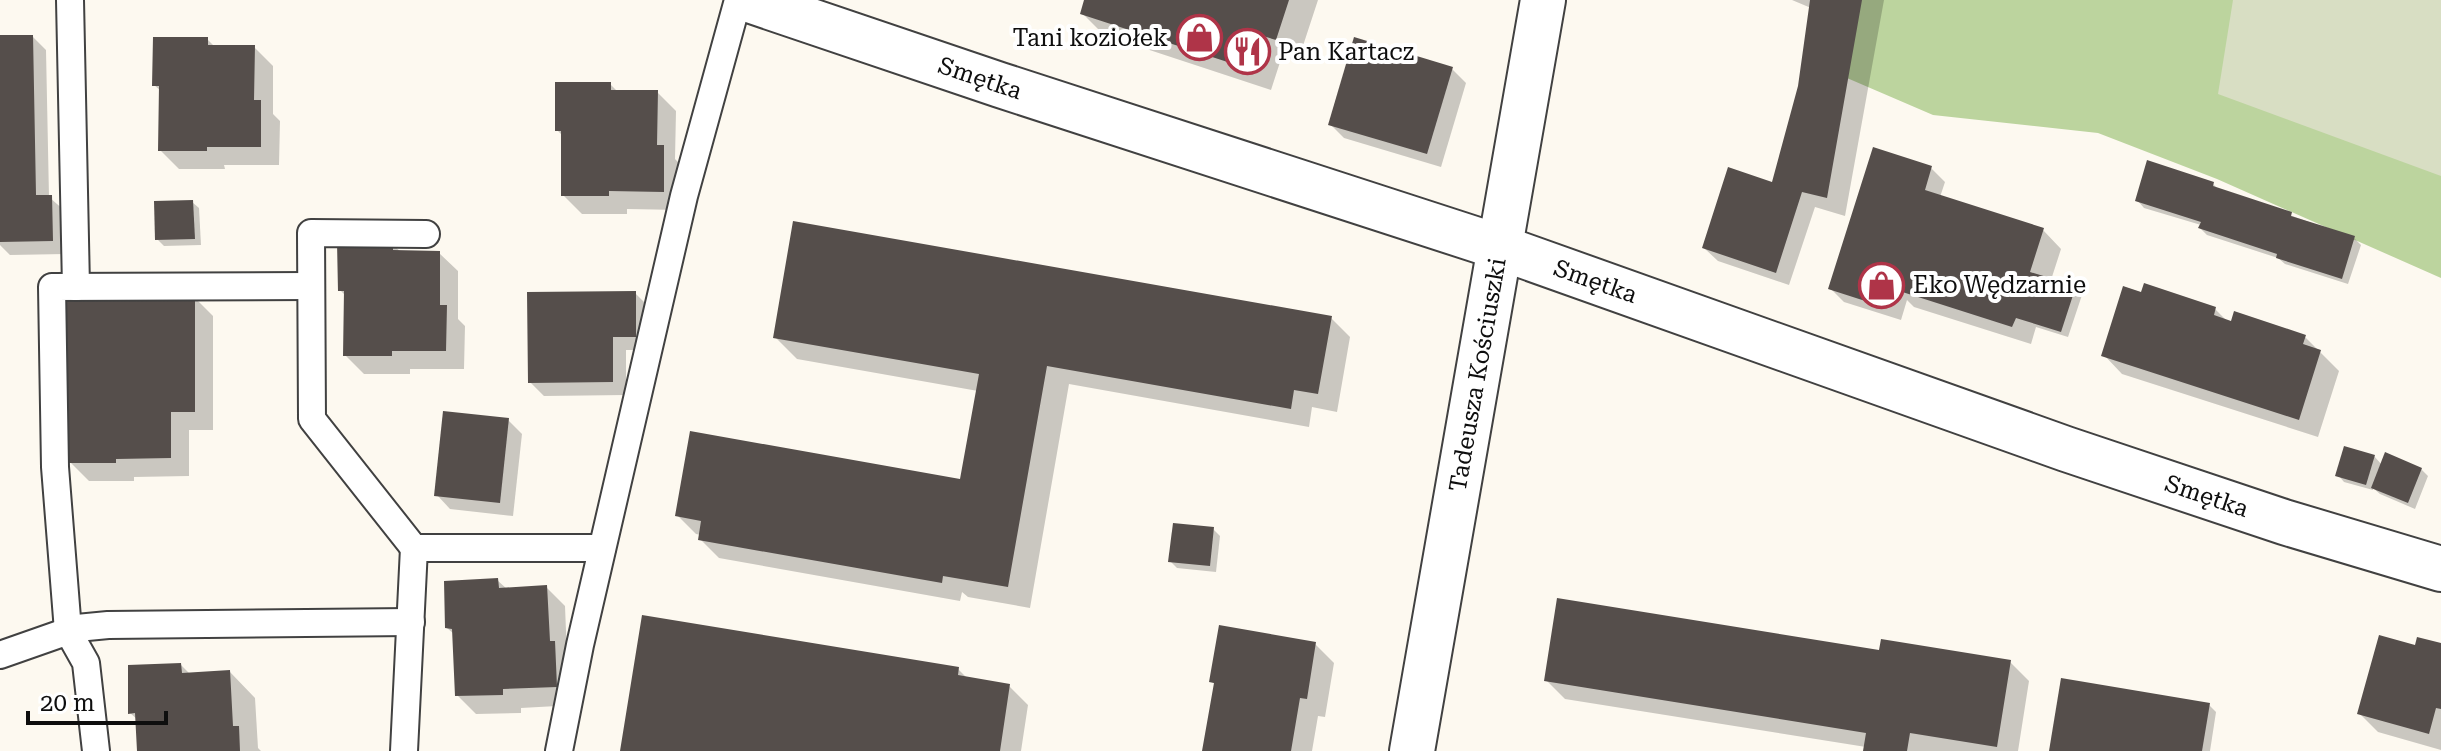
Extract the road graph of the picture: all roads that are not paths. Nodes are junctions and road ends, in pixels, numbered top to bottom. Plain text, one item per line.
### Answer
1 (70, 0) edge
2 (738, 0) edge
3 (749, 0) edge
4 (1543, 0) edge
5 (426, 234) dead end
6 (1499, 247) junction
7 (311, 286) junction
8 (76, 287) junction
9 (414, 548) junction
10 (602, 548) junction
11 (2441, 569) edge
12 (411, 622) junction
13 (68, 631) junction
14 (0, 655) edge
15 (96, 751) edge
16 (404, 751) edge
17 (559, 751) edge
18 (1412, 751) edge

1 - 8 lane
2 - 10 lane
3 - 6 street, Smętka
4 - 6 street, Tadeusza Kościuszki
5 - 7 lane
6 - 11 street, Smętka
6 - 18 street, Tadeusza Kościuszki
7 - 8 lane
7 - 9 lane
8 - 13 lane
9 - 10 lane
9 - 12 lane
10 - 17 lane
12 - 13 lane
12 - 16 lane
13 - 14 lane
13 - 15 lane

